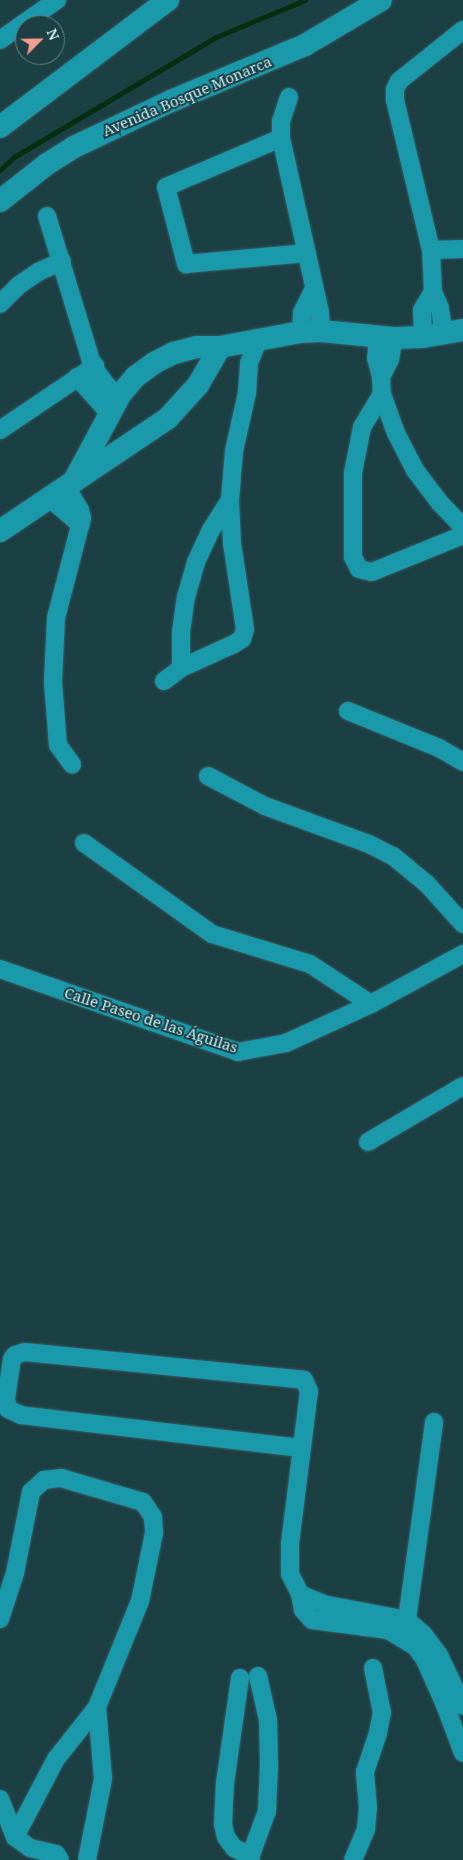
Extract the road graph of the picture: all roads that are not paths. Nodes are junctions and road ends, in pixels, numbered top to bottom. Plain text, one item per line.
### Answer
1 (57, 0) edge
2 (168, 0) edge
3 (381, 0) edge
4 (463, 30) edge
5 (0, 40) edge
6 (289, 97) dead end
7 (0, 127) edge
8 (281, 138) junction
9 (0, 201) edge
10 (47, 216) dead end
11 (463, 249) edge
12 (431, 250) junction
13 (307, 253) junction
14 (62, 261) junction
15 (0, 304) edge
16 (311, 332) junction
17 (443, 333) edge
18 (265, 337) junction
19 (386, 338) junction
20 (220, 347) junction
21 (94, 366) junction
22 (77, 377) junction
23 (381, 385) junction
24 (112, 411) junction
25 (0, 430) edge
26 (131, 443) junction
27 (63, 487) junction
28 (230, 500) junction
29 (463, 527) edge
30 (0, 531) edge
31 (463, 535) edge
32 (181, 668) junction
33 (164, 681) dead end
34 (348, 711) dead end
35 (463, 762) edge
36 (72, 764) dead end
37 (208, 776) dead end
38 (84, 843) dead end
39 (463, 924) edge
40 (463, 954) edge
41 (0, 969) edge
42 (371, 1004) junction
43 (463, 1086) edge
44 (368, 1142) dead end
45 (434, 1422) dead end
46 (301, 1448) junction
47 (0, 1619) edge
48 (395, 1622) junction
49 (374, 1668) dead end
50 (258, 1676) dead end
51 (240, 1678) dead end
52 (463, 1706) edge
53 (97, 1707) junction
54 (463, 1753) edge
55 (0, 1799) edge
56 (15, 1837) junction
57 (250, 1858) edge
58 (60, 1860) edge
59 (87, 1860) edge
60 (353, 1860) edge

1 - 5 street
2 - 7 street
3 - 9 street, Avenida Bosque Monarca
4 - 12 street
6 - 8 street
8 - 13 street
8 - 13 street
10 - 14 street
11 - 12 street
12 - 17 street
13 - 16 street
14 - 15 street
14 - 21 street
16 - 18 street
16 - 19 street
17 - 19 street
18 - 20 street
18 - 28 street
19 - 23 street
20 - 24 street
20 - 26 street
21 - 22 street
21 - 24 street
22 - 24 street
22 - 25 street
23 - 29 street
23 - 31 street
24 - 26 street
24 - 27 street
26 - 27 street
27 - 30 street
27 - 36 street
28 - 32 street
28 - 32 street
32 - 33 street
34 - 35 street
37 - 39 street
38 - 42 street
40 - 42 street, Calle Paseo de las Águilas
41 - 42 street, Calle Paseo de las Águilas
43 - 44 street
45 - 48 street
46 - 46 street
46 - 48 street
47 - 53 street
48 - 52 street
48 - 54 street
49 - 60 street
50 - 57 street
51 - 57 street
53 - 56 street
53 - 59 street
55 - 56 street
56 - 58 street

